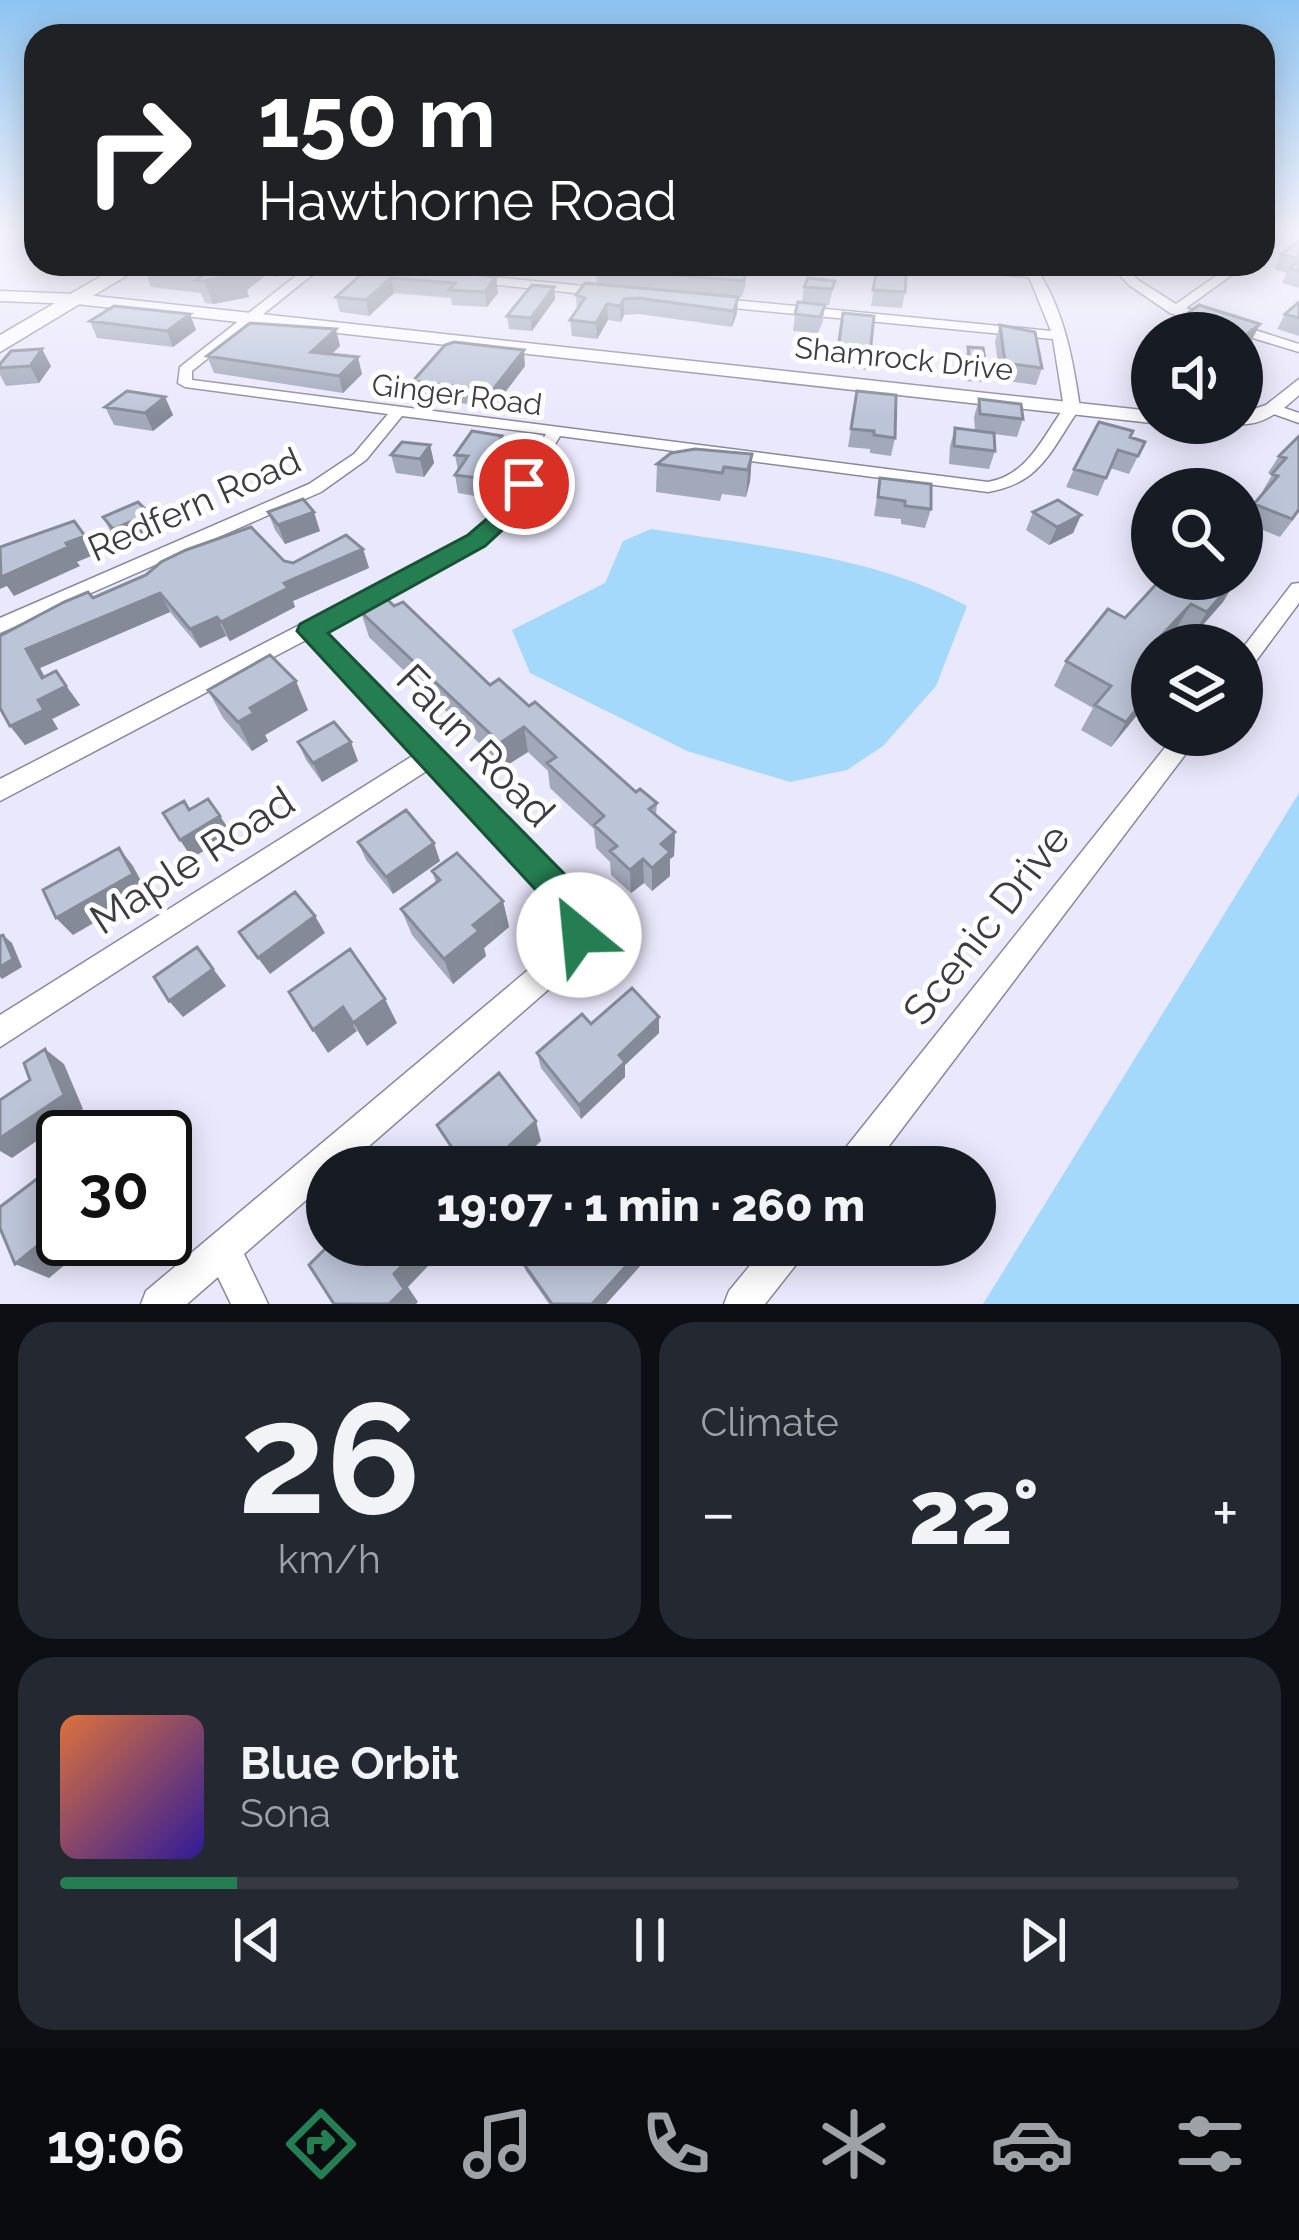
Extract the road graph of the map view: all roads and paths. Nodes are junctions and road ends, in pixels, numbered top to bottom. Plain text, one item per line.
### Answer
1 (0, 296) edge
2 (52, 296) edge
3 (277, 296) edge
4 (1042, 296) edge
5 (1148, 296) edge
6 (1195, 296) edge
7 (57, 297) junction
8 (696, 301) edge
9 (1174, 310) junction
10 (248, 318) junction
11 (0, 323) edge
12 (1060, 336) junction
13 (0, 345) edge
14 (1299, 348) edge
15 (1299, 385) edge
16 (1072, 408) junction
17 (1273, 410) junction
18 (1263, 413) edge
19 (395, 414) junction
20 (1131, 415) edge
21 (1299, 418) edge
22 (554, 434) junction
23 (1299, 590) edge
24 (0, 626) edge
25 (310, 631) junction
26 (1263, 637) edge
27 (1172, 756) edge
28 (429, 758) junction
29 (0, 791) edge
30 (0, 1032) edge
31 (869, 1146) edge
32 (223, 1249) junction
33 (773, 1266) edge
34 (159, 1304) edge
35 (250, 1304) edge
36 (742, 1304) edge

1 - 7 street
2 - 7 street
3 - 10 street
4 - 12 street
5 - 9 street
6 - 9 street
7 - 10 street, Shamrock Drive
7 - 11 main road
7 - 13 main road
8 - 12 street
9 - 14 street
10 - 16 street, Shamrock Drive
10 - 19 street, Ginger Road
12 - 16 street
15 - 17 street
16 - 20 street, Shamrock Drive
16 - 22 street, Ginger Road
17 - 18 street
17 - 21 street
19 - 22 street, Ginger Road
19 - 24 street, Redfern Road
22 - 25 street
23 - 26 street
25 - 28 street, Faun Road
25 - 29 street
27 - 31 street, Scenic Drive
28 - 30 street, Maple Road
28 - 32 street, Faun Road
32 - 34 street, Faun Road
32 - 35 street
33 - 36 street

